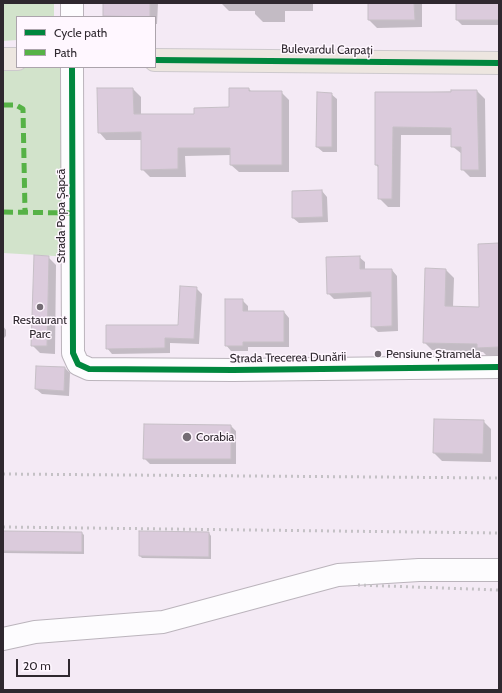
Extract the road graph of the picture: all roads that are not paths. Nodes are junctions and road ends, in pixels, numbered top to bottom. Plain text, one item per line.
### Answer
1 (72, 3) edge
2 (72, 16) edge
3 (3, 59) edge
4 (16, 59) edge
5 (156, 60) edge
6 (499, 63) edge
7 (72, 68) edge
8 (78, 364) joint
9 (499, 367) edge
10 (499, 570) edge
11 (3, 639) edge

1 - 2 street
3 - 4 main road
5 - 6 main road, Bulevardul Carpați
7 - 8 street, Strada Popa Șapcă
8 - 9 street, Strada Trecerea Dunării
10 - 11 street

